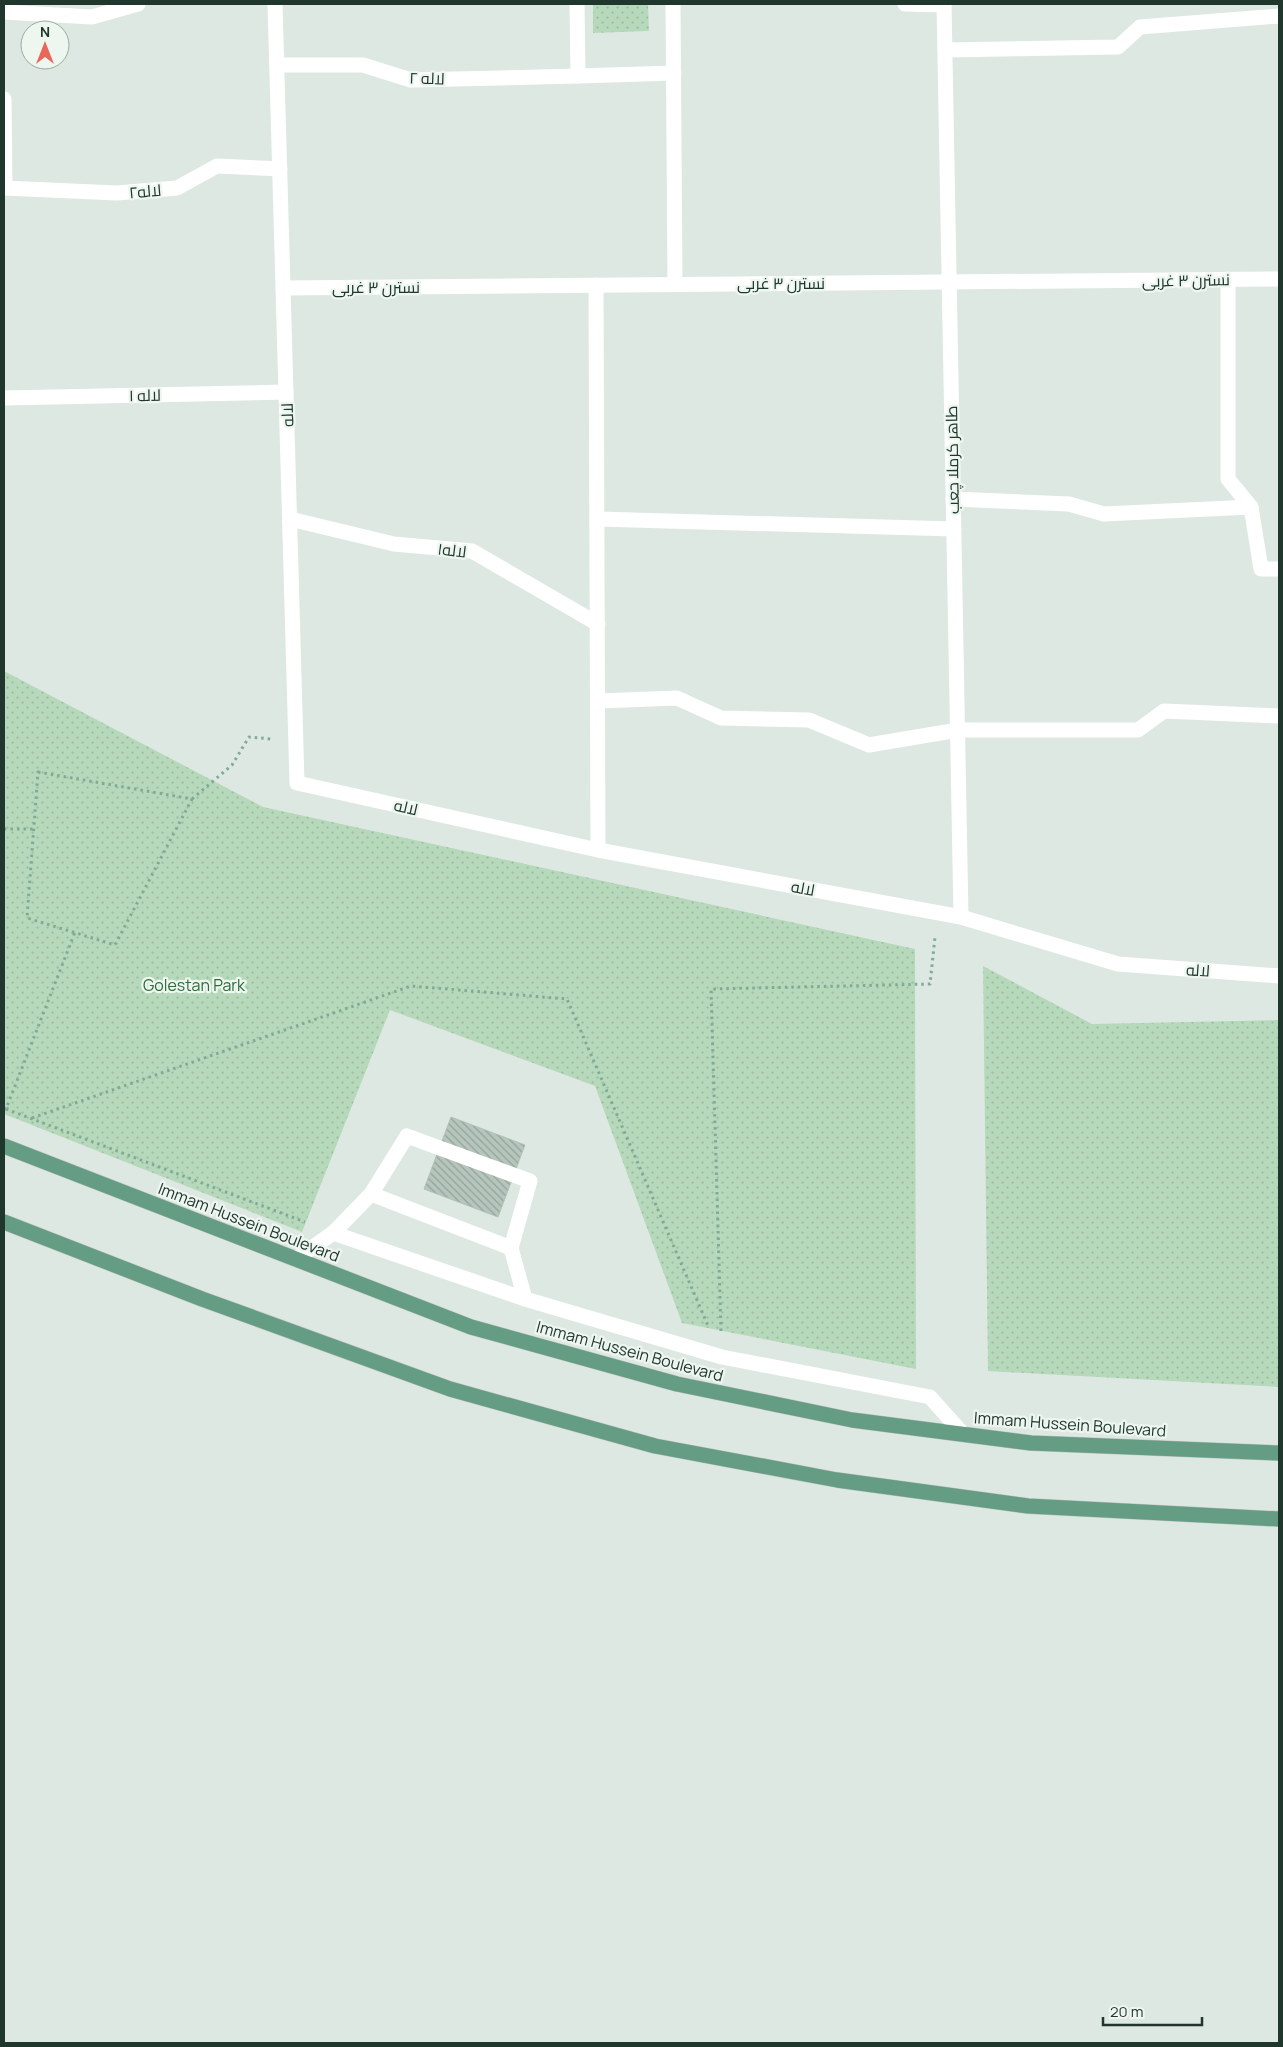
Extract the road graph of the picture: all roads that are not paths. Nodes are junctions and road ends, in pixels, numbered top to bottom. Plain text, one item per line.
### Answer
1 (138, 4) edge
2 (275, 4) edge
3 (578, 4) edge
4 (673, 4) edge
5 (905, 4) edge
6 (944, 4) edge
7 (4, 12) edge
8 (1279, 16) edge
9 (945, 50) junction
10 (277, 65) junction
11 (674, 72) junction
12 (578, 76) junction
13 (4, 99) edge
14 (280, 169) junction
15 (4, 188) edge
16 (1228, 279) junction
17 (1279, 279) edge
18 (949, 282) junction
19 (675, 284) junction
20 (596, 285) junction
21 (283, 288) junction
22 (286, 392) junction
23 (4, 398) edge
24 (953, 499) junction
25 (1251, 507) junction
26 (290, 519) junction
27 (597, 519) junction
28 (954, 529) junction
29 (1279, 569) edge
30 (598, 624) junction
31 (598, 701) junction
32 (1279, 716) edge
33 (958, 730) junction
34 (598, 850) junction
35 (961, 917) junction
36 (1279, 976) edge
37 (4, 1146) edge
38 (371, 1194) junction
39 (4, 1222) edge
40 (333, 1233) junction
41 (511, 1248) junction
42 (296, 1259) junction
43 (525, 1299) junction
44 (963, 1434) junction
45 (1279, 1453) edge
46 (1279, 1519) edge

1 - 7 street
2 - 10 street, لاله
3 - 12 street
4 - 11 street
5 - 6 street
6 - 9 street, طاهر کرملا چعب
8 - 9 street
9 - 18 street, طاهر کرملا چعب
10 - 12 street, لاله ۲
10 - 14 street, لاله
11 - 12 street, لاله ۲
11 - 19 street
13 - 15 street
14 - 15 street, لاله۲
14 - 21 street, لاله
16 - 17 street, نسترن ۳ غربی
16 - 18 street, نسترن ۳ غربی
16 - 25 street
18 - 19 street, نسترن ۳ غربی
18 - 24 street, طاهر کرملا چعب
19 - 20 street, نسترن ۳ غربی
20 - 21 street, نسترن ۳ غربی
20 - 27 street
21 - 22 street, لاله
22 - 23 street, لاله ۱
22 - 26 street, لاله
24 - 25 street
24 - 28 street, طاهر کرملا چعب
25 - 29 street
26 - 30 street, لاله۱
26 - 34 street, لاله
27 - 28 street
27 - 30 street
28 - 33 street, طاهر کرملا چعب
30 - 31 street
31 - 33 street
31 - 34 street
32 - 33 street
33 - 35 street, طاهر کرملا چعب
34 - 35 street, لاله
35 - 36 street, لاله
37 - 42 main road, Immam Hussein Boulevard
38 - 40 street
38 - 41 street
38 - 41 street
39 - 46 main road
40 - 42 street
40 - 43 street
41 - 43 street
42 - 44 main road, Immam Hussein Boulevard
43 - 44 street
44 - 45 main road, Immam Hussein Boulevard

